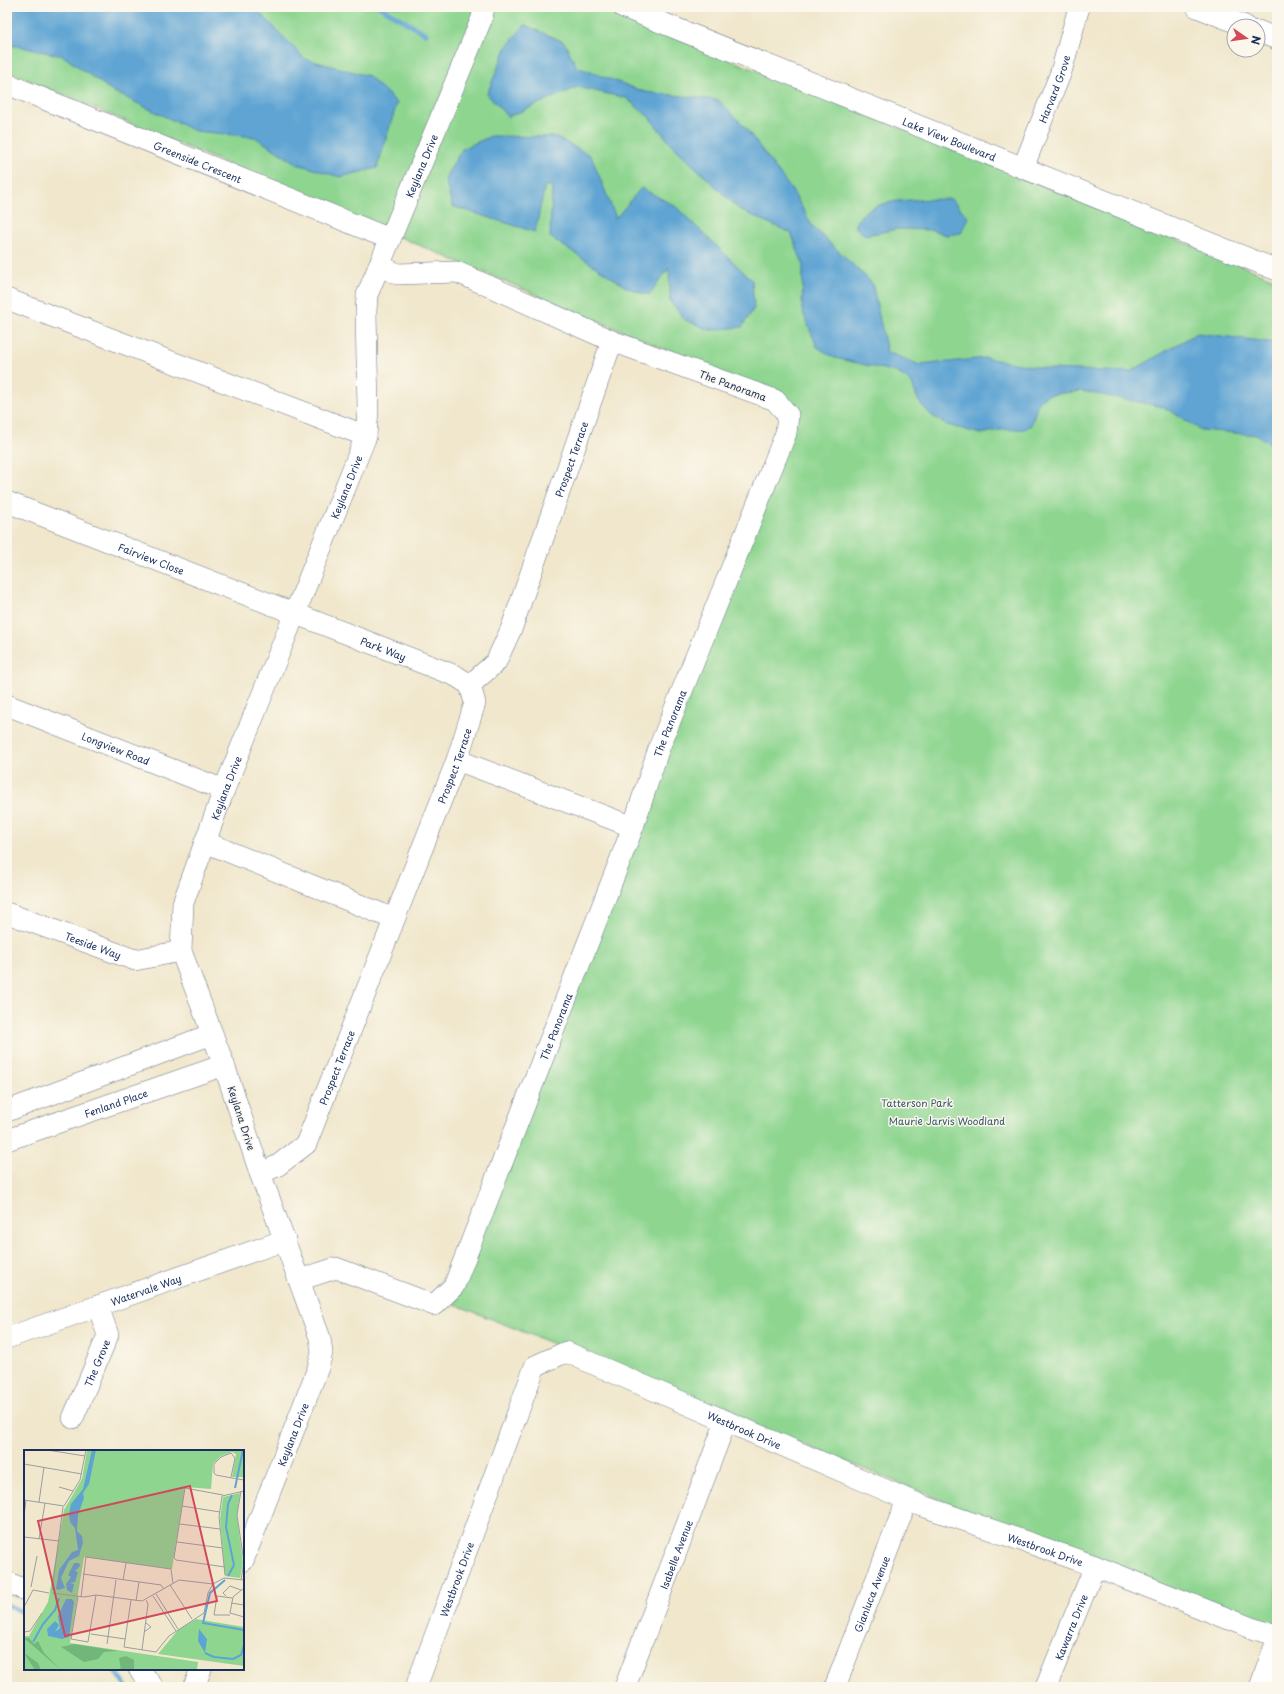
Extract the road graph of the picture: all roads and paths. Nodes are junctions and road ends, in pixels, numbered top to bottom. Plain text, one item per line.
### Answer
1 (623, 7) edge
2 (1079, 7) edge
3 (1198, 7) edge
4 (485, 11) edge
5 (1226, 18) edge
6 (1266, 34) edge
7 (1277, 39) edge
8 (7, 84) edge
9 (1023, 168) junction
10 (390, 239) junction
11 (379, 265) junction
12 (1277, 270) edge
13 (7, 299) edge
14 (612, 341) junction
15 (366, 436) junction
16 (7, 502) edge
17 (295, 614) junction
18 (470, 685) junction
19 (7, 705) edge
20 (457, 760) junction
21 (224, 790) junction
22 (633, 827) junction
23 (205, 842) junction
24 (7, 913) edge
25 (394, 919) junction
26 (181, 951) junction
27 (212, 1034) junction
28 (224, 1065) junction
29 (7, 1111) edge
30 (7, 1140) edge
31 (260, 1173) junction
32 (285, 1240) junction
33 (299, 1280) junction
34 (98, 1306) junction
35 (7, 1338) edge
36 (73, 1418) dead end
37 (726, 1421) junction
38 (907, 1500) junction
39 (244, 1558) edge
40 (1095, 1566) junction
41 (7, 1582) edge
42 (24, 1590) edge
43 (1277, 1635) edge
44 (1277, 1640) edge
45 (140, 1670) edge
46 (201, 1670) edge
47 (152, 1687) edge
48 (194, 1687) edge
49 (416, 1687) edge
50 (625, 1687) edge
51 (835, 1687) edge
52 (1046, 1687) edge
53 (1260, 1687) edge

1 - 9 street, Lake View Boulevard
2 - 9 street, Harvard Grove
3 - 5 street
4 - 10 street, Keylana Drive
6 - 7 street
8 - 10 street, Greenside Crescent
9 - 12 street, Lake View Boulevard
10 - 11 street, Keylana Drive
11 - 14 street, The Panorama
11 - 15 street, Keylana Drive
13 - 15 street
14 - 18 street, Prospect Terrace
14 - 22 street, The Panorama
15 - 17 street, Keylana Drive
16 - 17 street, Fairview Close
17 - 18 street, Park Way
17 - 21 street, Keylana Drive
18 - 20 street, Prospect Terrace
19 - 21 street, Longview Road
20 - 22 street
20 - 25 street, Prospect Terrace
21 - 23 street, Keylana Drive
22 - 33 street, The Panorama
23 - 25 street
23 - 26 street, Keylana Drive
24 - 26 street, Teeside Way
25 - 31 street, Prospect Terrace
26 - 27 street, Keylana Drive
27 - 28 street, Keylana Drive
27 - 29 street
28 - 30 street, Fenland Place
28 - 31 street, Keylana Drive
31 - 32 street, Keylana Drive
32 - 33 street, Keylana Drive
32 - 34 street, Watervale Way
33 - 39 street, Keylana Drive
34 - 35 street, Watervale Way
34 - 36 street, The Grove
37 - 38 street, Westbrook Drive
37 - 49 street, Westbrook Drive
37 - 50 street, Isabelle Avenue
38 - 40 street, Westbrook Drive
38 - 51 street, Gianluca Avenue
40 - 43 street, Westbrook Drive
40 - 52 street, Kawarra Drive
41 - 42 street
44 - 53 street
45 - 47 street
46 - 48 street

